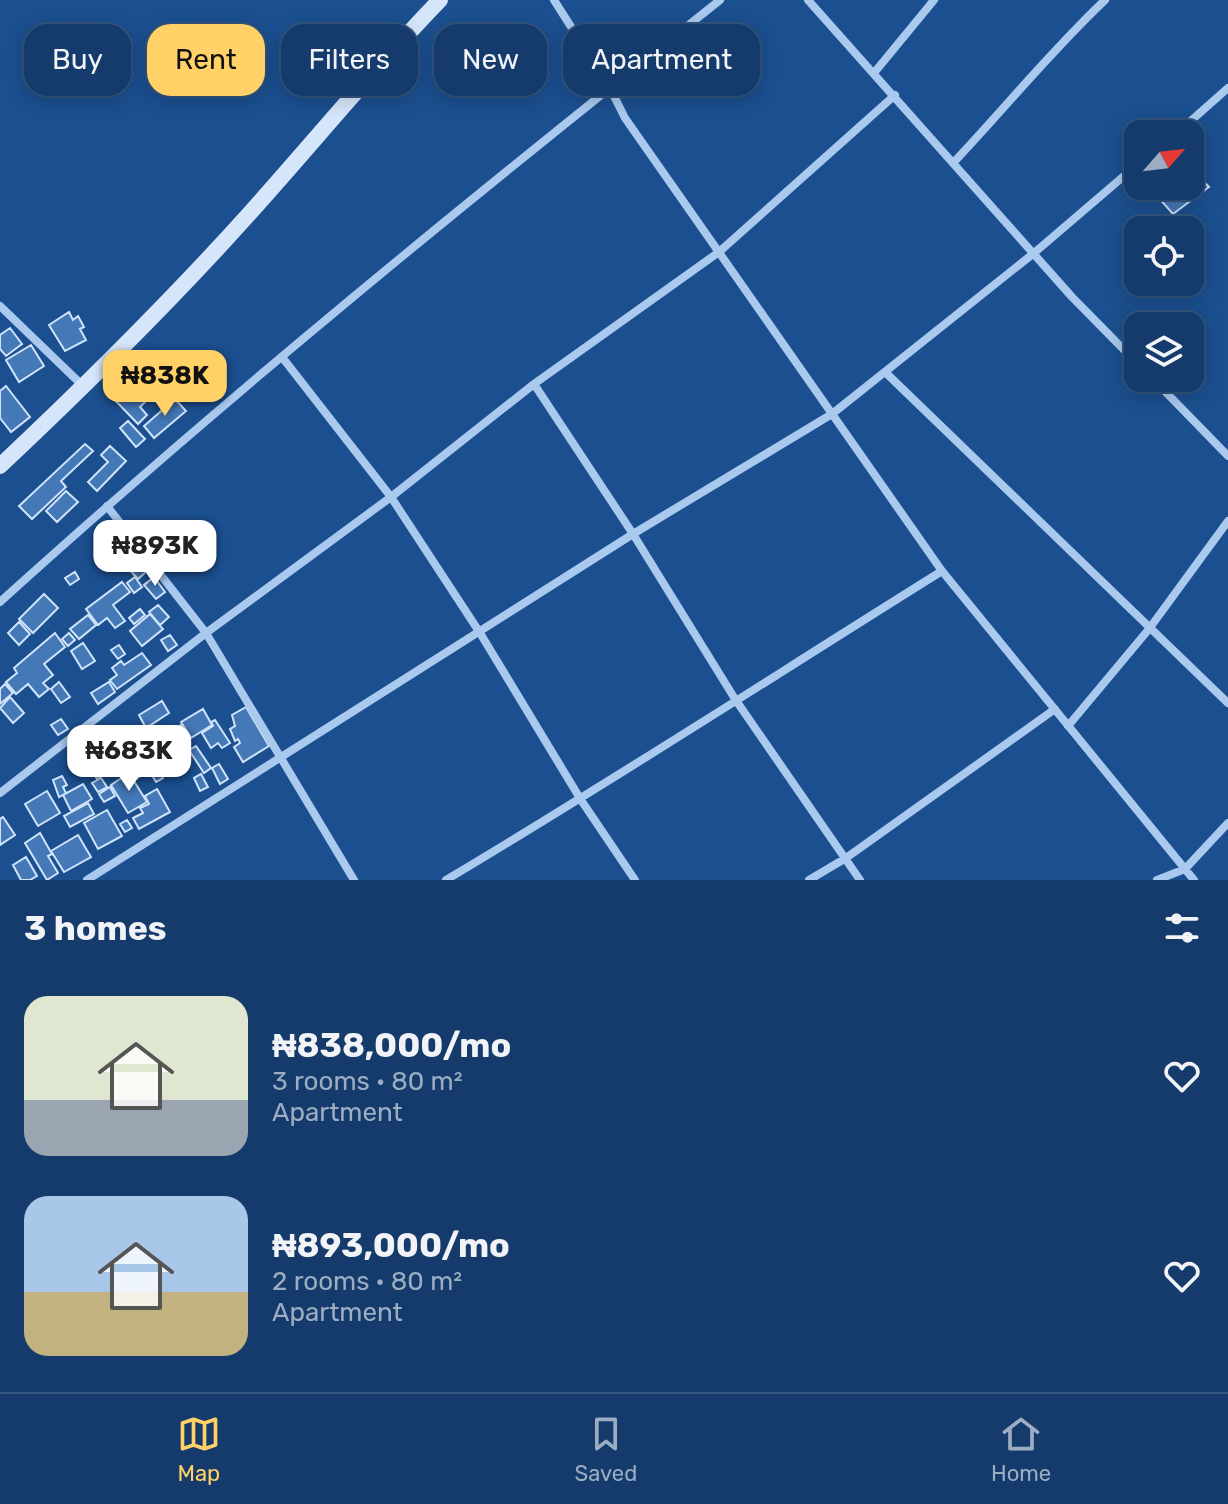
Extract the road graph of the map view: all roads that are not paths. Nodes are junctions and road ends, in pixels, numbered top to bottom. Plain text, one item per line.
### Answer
1 (440, 0) edge
2 (554, 0) edge
3 (720, 0) edge
4 (808, 0) edge
5 (934, 0) edge
6 (1105, 0) edge
7 (569, 24) edge
8 (690, 24) edge
9 (874, 73) junction
10 (1228, 88) edge
11 (895, 95) junction
12 (600, 96) edge
13 (614, 96) edge
14 (1192, 120) edge
15 (954, 162) junction
16 (1124, 176) edge
17 (719, 252) junction
18 (1034, 253) junction
19 (0, 306) edge
20 (1124, 350) edge
21 (282, 357) junction
22 (885, 372) junction
23 (534, 384) junction
24 (84, 387) junction
25 (1166, 392) edge
26 (832, 414) junction
27 (1228, 456) edge
28 (0, 466) edge
29 (391, 497) junction
30 (107, 506) junction
31 (1228, 521) edge
32 (633, 534) junction
33 (942, 571) junction
34 (0, 602) edge
35 (1149, 629) junction
36 (206, 633) junction
37 (480, 633) junction
38 (735, 699) junction
39 (1228, 703) edge
40 (1055, 709) junction
41 (1068, 726) junction
42 (281, 758) junction
43 (0, 793) edge
44 (581, 800) junction
45 (1228, 823) edge
46 (846, 858) junction
47 (1185, 869) junction
48 (87, 880) edge
49 (354, 880) edge
50 (446, 880) edge
51 (635, 880) edge
52 (809, 880) edge
53 (860, 880) edge
54 (1157, 880) edge
55 (1194, 880) edge

1 - 24 street
2 - 7 street
3 - 8 street
4 - 9 street
5 - 9 street
6 - 15 street
9 - 11 street
10 - 14 street
11 - 15 street
11 - 17 street
12 - 21 street
13 - 17 street
15 - 18 street
16 - 18 street
17 - 23 street
17 - 26 street
18 - 20 street
18 - 22 street
19 - 24 street
21 - 29 street
21 - 30 street
22 - 26 street
22 - 35 street
23 - 29 street
23 - 32 street
24 - 28 street
25 - 27 street
26 - 32 street
26 - 33 street
29 - 36 street
29 - 37 street
30 - 34 street
30 - 36 street
31 - 35 street
32 - 37 street
32 - 38 street
33 - 38 street
33 - 40 street
35 - 39 street
35 - 41 street
36 - 42 street
36 - 43 street
37 - 42 street
37 - 44 street
38 - 44 street
38 - 46 street
40 - 41 street
40 - 46 street
41 - 47 street
42 - 48 street
42 - 49 street
44 - 50 street
44 - 51 street
45 - 47 street
46 - 52 street
46 - 53 street
47 - 54 street
47 - 55 street

